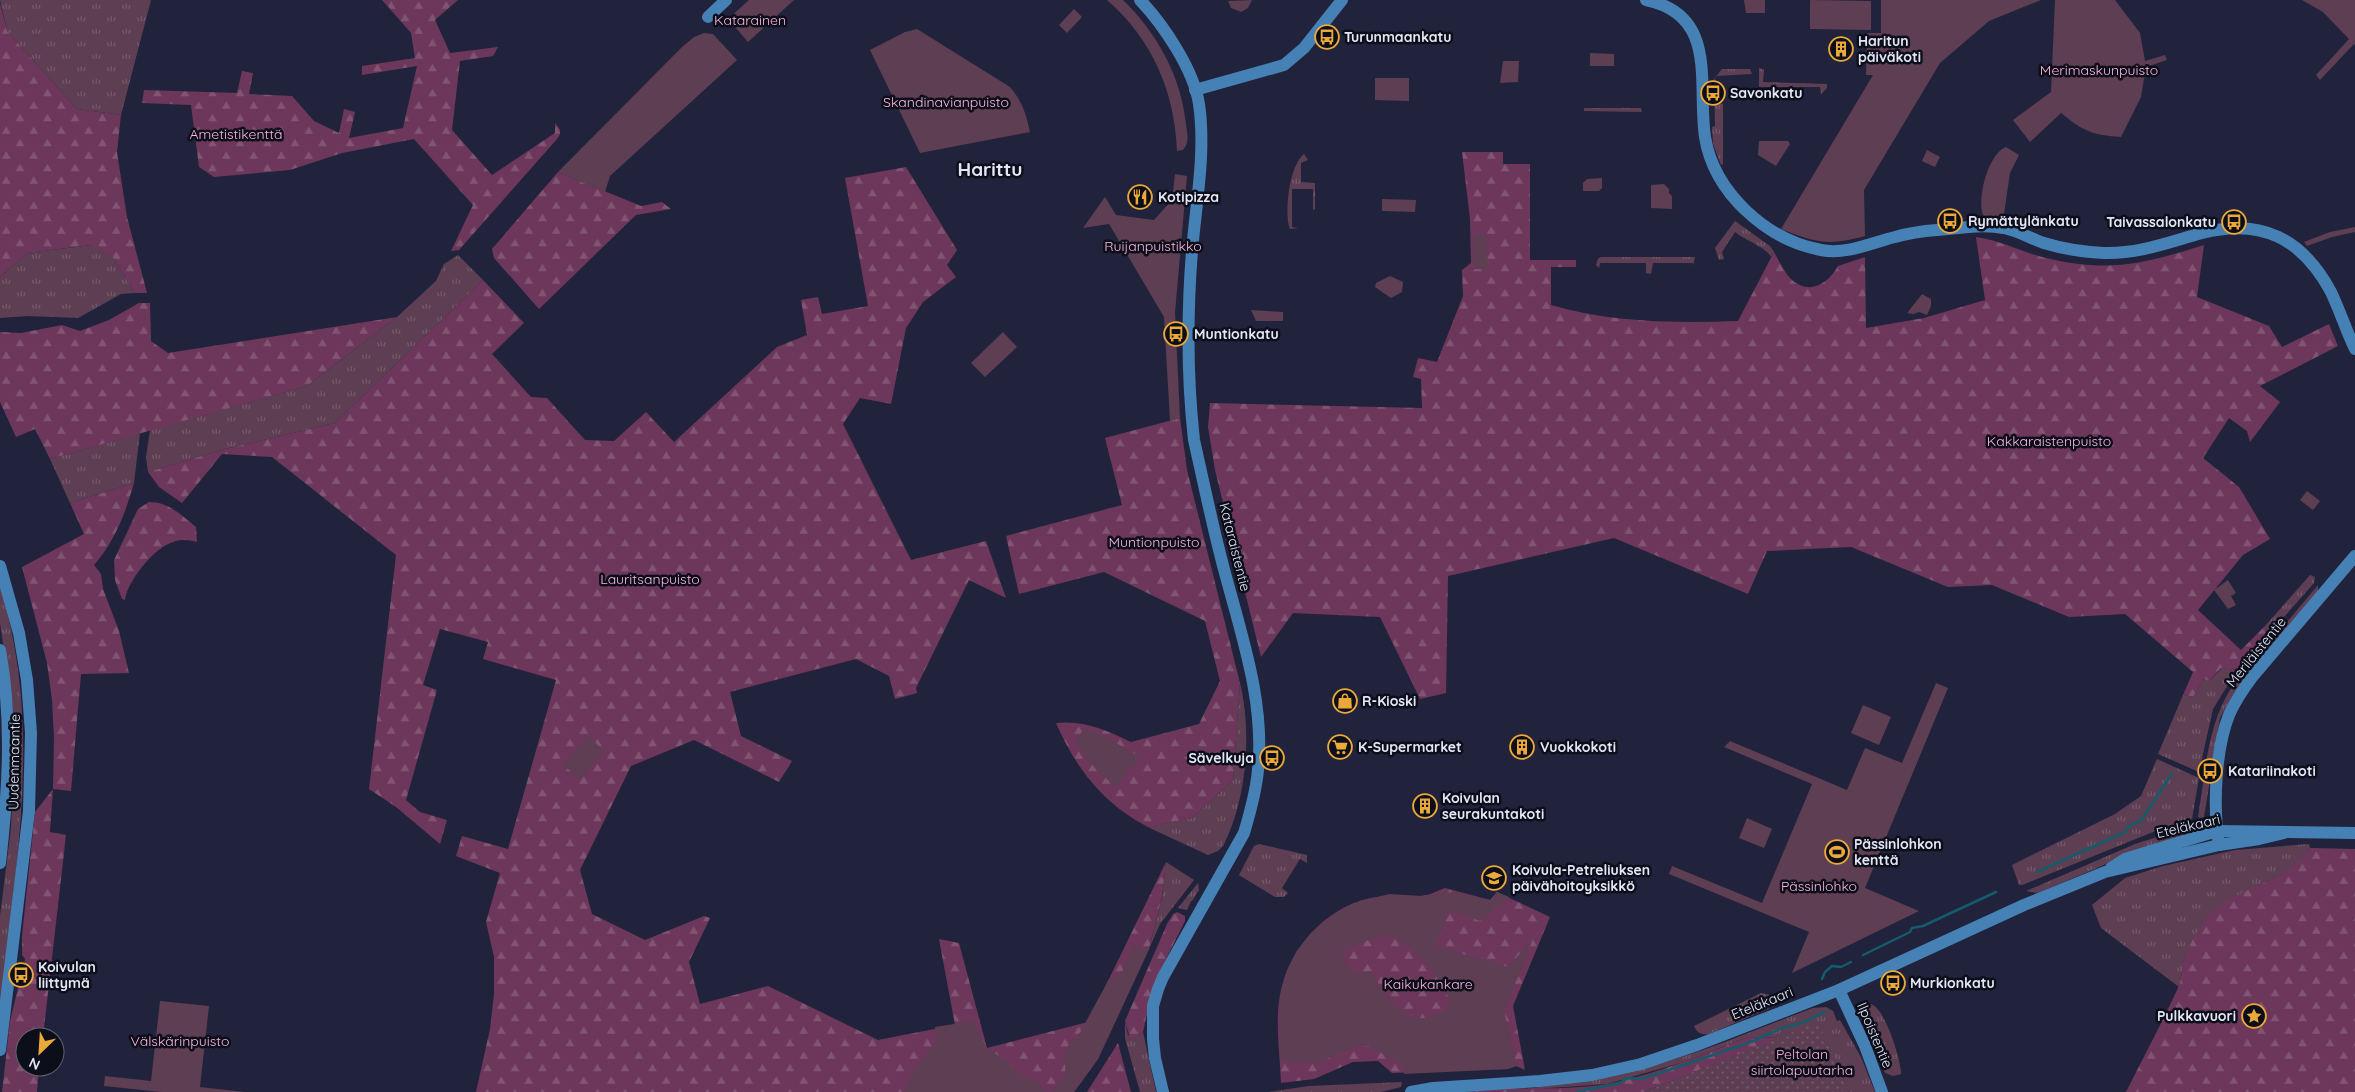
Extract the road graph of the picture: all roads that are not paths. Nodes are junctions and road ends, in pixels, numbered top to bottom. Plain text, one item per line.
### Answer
1 (726, 0) edge
2 (1140, 0) edge
3 (1342, 0) edge
4 (1646, 0) edge
5 (708, 17) dead end
6 (1196, 90) junction
7 (2355, 349) edge
8 (2355, 556) edge
9 (0, 566) edge
10 (0, 650) edge
11 (2217, 831) junction
12 (2284, 833) junction
13 (2355, 833) edge
14 (2219, 845) junction
15 (0, 864) edge
16 (2105, 872) junction
17 (1839, 990) junction
18 (0, 1050) edge
19 (1163, 1092) edge
20 (1410, 1092) edge
21 (1882, 1092) edge

1 - 5 street
2 - 6 street, Kataraistentie
3 - 6 street
4 - 7 street
6 - 19 street, Kataraistentie
8 - 11 street, Meriläistentie
9 - 18 street, Uudenmaantie
10 - 15 street, Uudenmaantie
11 - 12 street, Eteläkaari
11 - 14 street, Meriläistentie
11 - 16 street, Eteläkaari
12 - 13 street, Eteläkaari
12 - 14 street, Eteläkaari
14 - 16 street, Eteläkaari
16 - 17 street, Eteläkaari
17 - 20 street, Eteläkaari
17 - 21 street, Ilpoistentie

